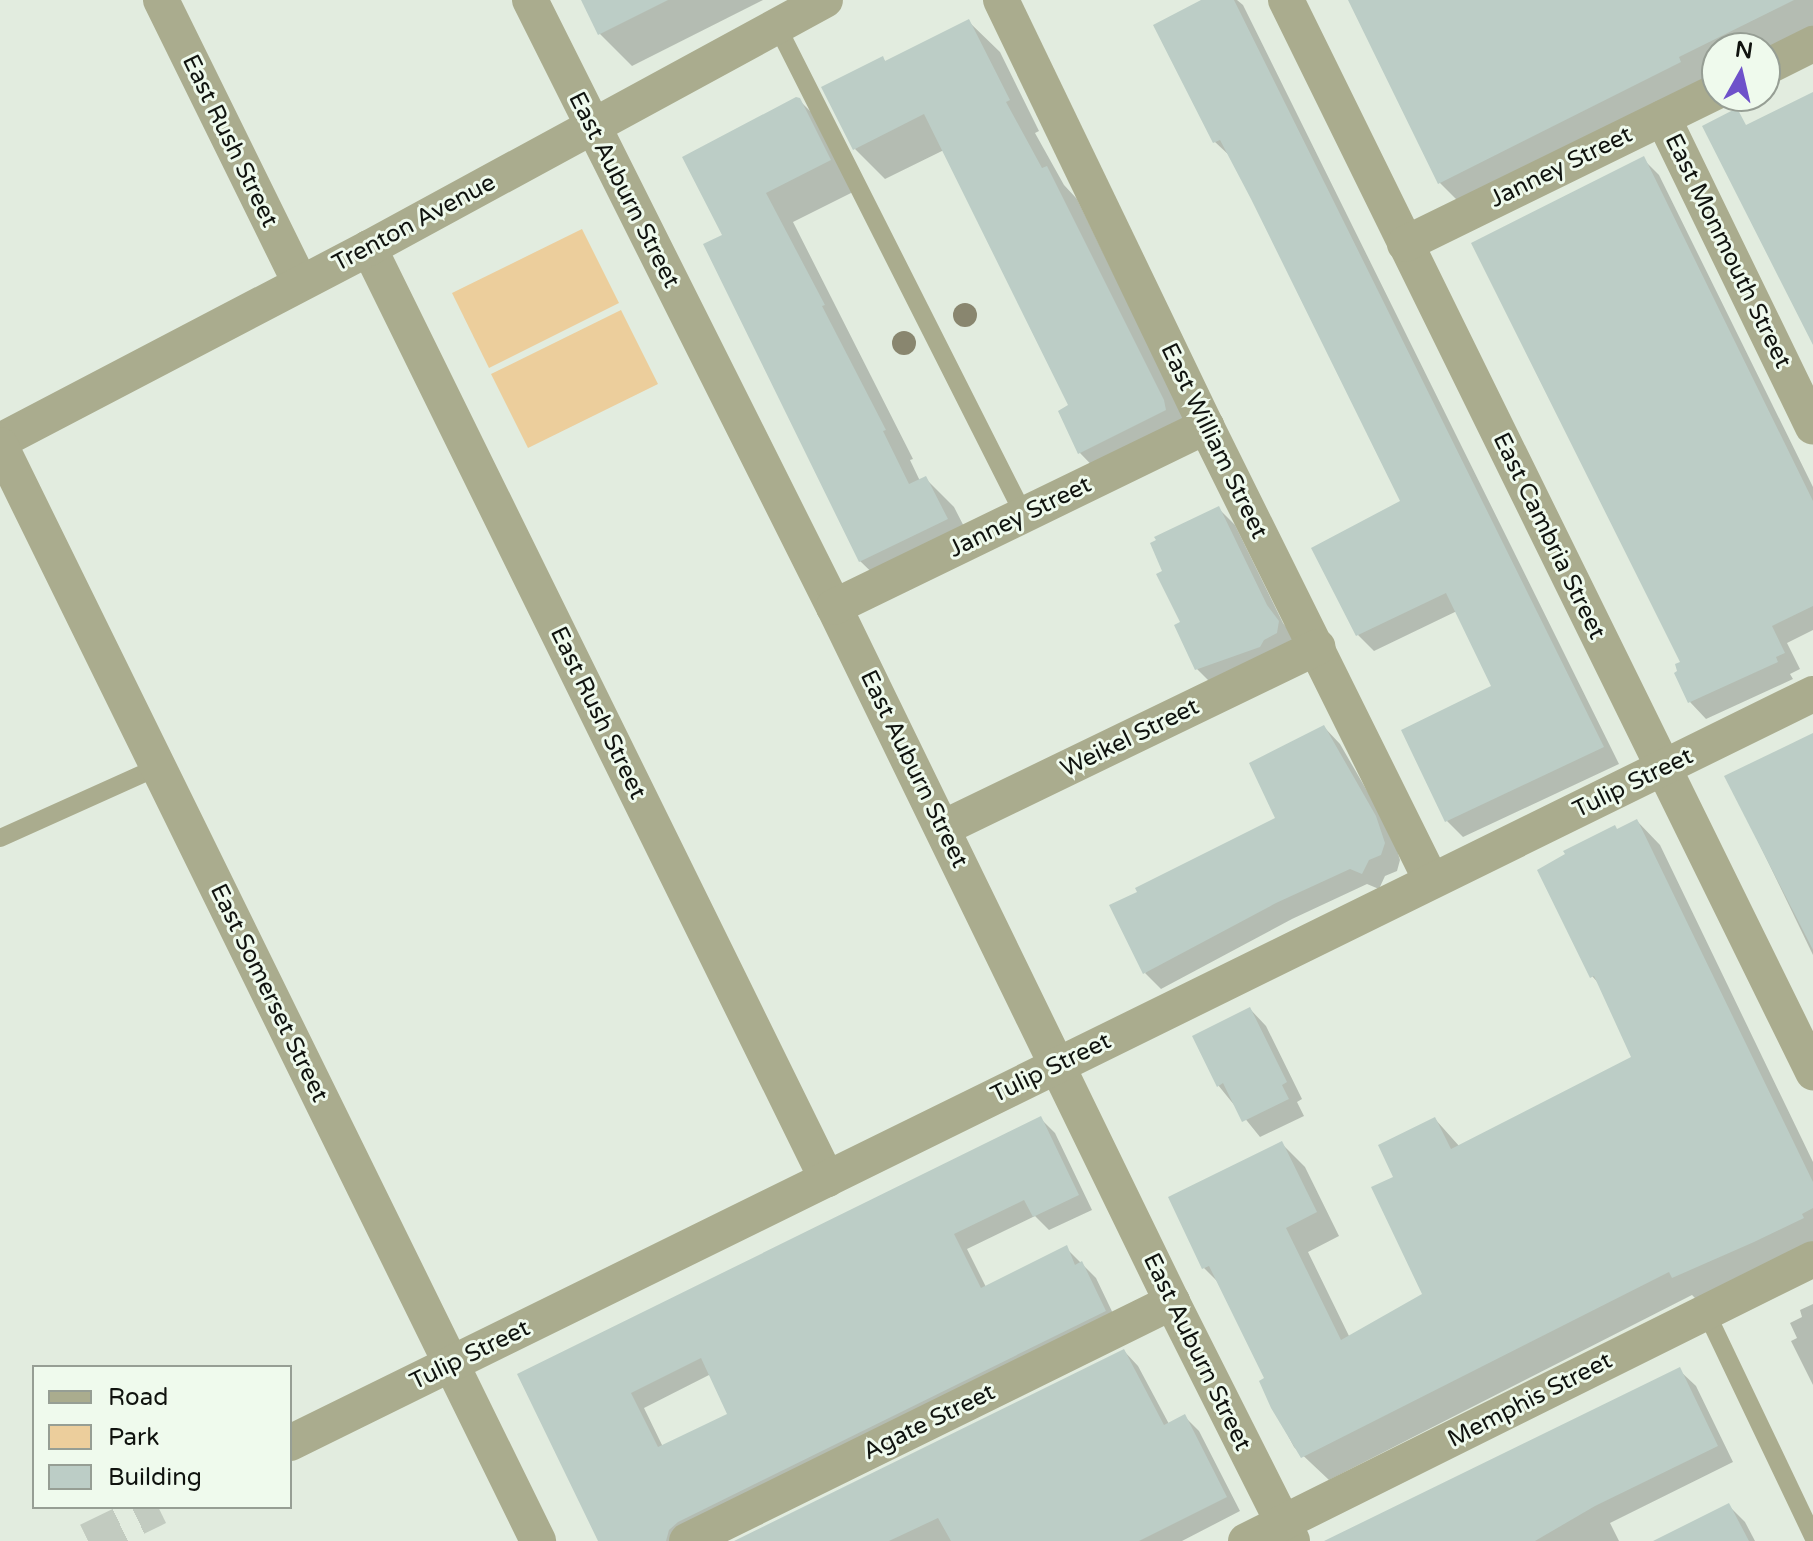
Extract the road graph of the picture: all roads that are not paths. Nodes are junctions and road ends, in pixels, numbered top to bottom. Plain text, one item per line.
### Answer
1 (161, 0) edge
2 (530, 0) edge
3 (825, 0) edge
4 (1001, 0) edge
5 (1286, 0) edge
6 (777, 26) junction
7 (1813, 44) edge
8 (1781, 60) edge
9 (1701, 99) edge
10 (1663, 118) junction
11 (592, 128) junction
12 (1405, 244) junction
13 (369, 248) junction
14 (299, 281) junction
15 (1800, 367) edge
16 (1206, 426) junction
17 (1813, 427) edge
18 (0, 443) edge
19 (9, 487) edge
20 (1024, 515) junction
21 (834, 607) junction
22 (1318, 647) junction
23 (1813, 694) edge
24 (158, 767) junction
25 (1664, 769) junction
26 (943, 828) junction
27 (0, 838) edge
28 (1431, 880) junction
29 (1058, 1065) junction
30 (1813, 1072) edge
31 (827, 1179) junction
32 (1813, 1259) edge
33 (1172, 1302) junction
34 (1706, 1312) junction
35 (451, 1365) junction
36 (292, 1442) edge
37 (1288, 1532) edge
38 (1813, 1536) edge
39 (538, 1541) edge
40 (687, 1541) edge
41 (1246, 1541) edge

1 - 14 street, East Rush Street
2 - 11 street, East Auburn Street
3 - 6 street, Trenton Avenue
4 - 16 street, East William Street
5 - 12 street, East Cambria Street
6 - 11 street, Trenton Avenue
6 - 20 lane
7 - 8 street
9 - 10 street, Janney Street
10 - 12 street, Janney Street
10 - 15 street, East Monmouth Street
11 - 13 street, Trenton Avenue
11 - 21 street, East Auburn Street
12 - 25 street, East Cambria Street
13 - 14 street, Trenton Avenue
13 - 31 street, East Rush Street
14 - 18 street, Trenton Avenue
15 - 17 street, East Monmouth Street
16 - 20 street, Janney Street
16 - 22 street, East William Street
18 - 19 street, East Somerset Street
19 - 24 street, East Somerset Street
20 - 21 street, Janney Street
21 - 26 street, East Auburn Street
22 - 26 street, Weikel Street
22 - 28 street, East William Street
23 - 25 street, Tulip Street
24 - 27 lane
24 - 35 street, East Somerset Street
25 - 28 street, Tulip Street
25 - 30 street, East Cambria Street
26 - 29 street, East Auburn Street
28 - 29 street, Tulip Street
29 - 31 street, Tulip Street
29 - 33 street, East Auburn Street
31 - 35 street, Tulip Street
32 - 34 street, Memphis Street
33 - 37 street, East Auburn Street
33 - 40 street, Agate Street
34 - 37 street, Memphis Street
34 - 38 lane
35 - 36 street, Tulip Street
35 - 39 street, East Somerset Street
37 - 41 street, Memphis Street

